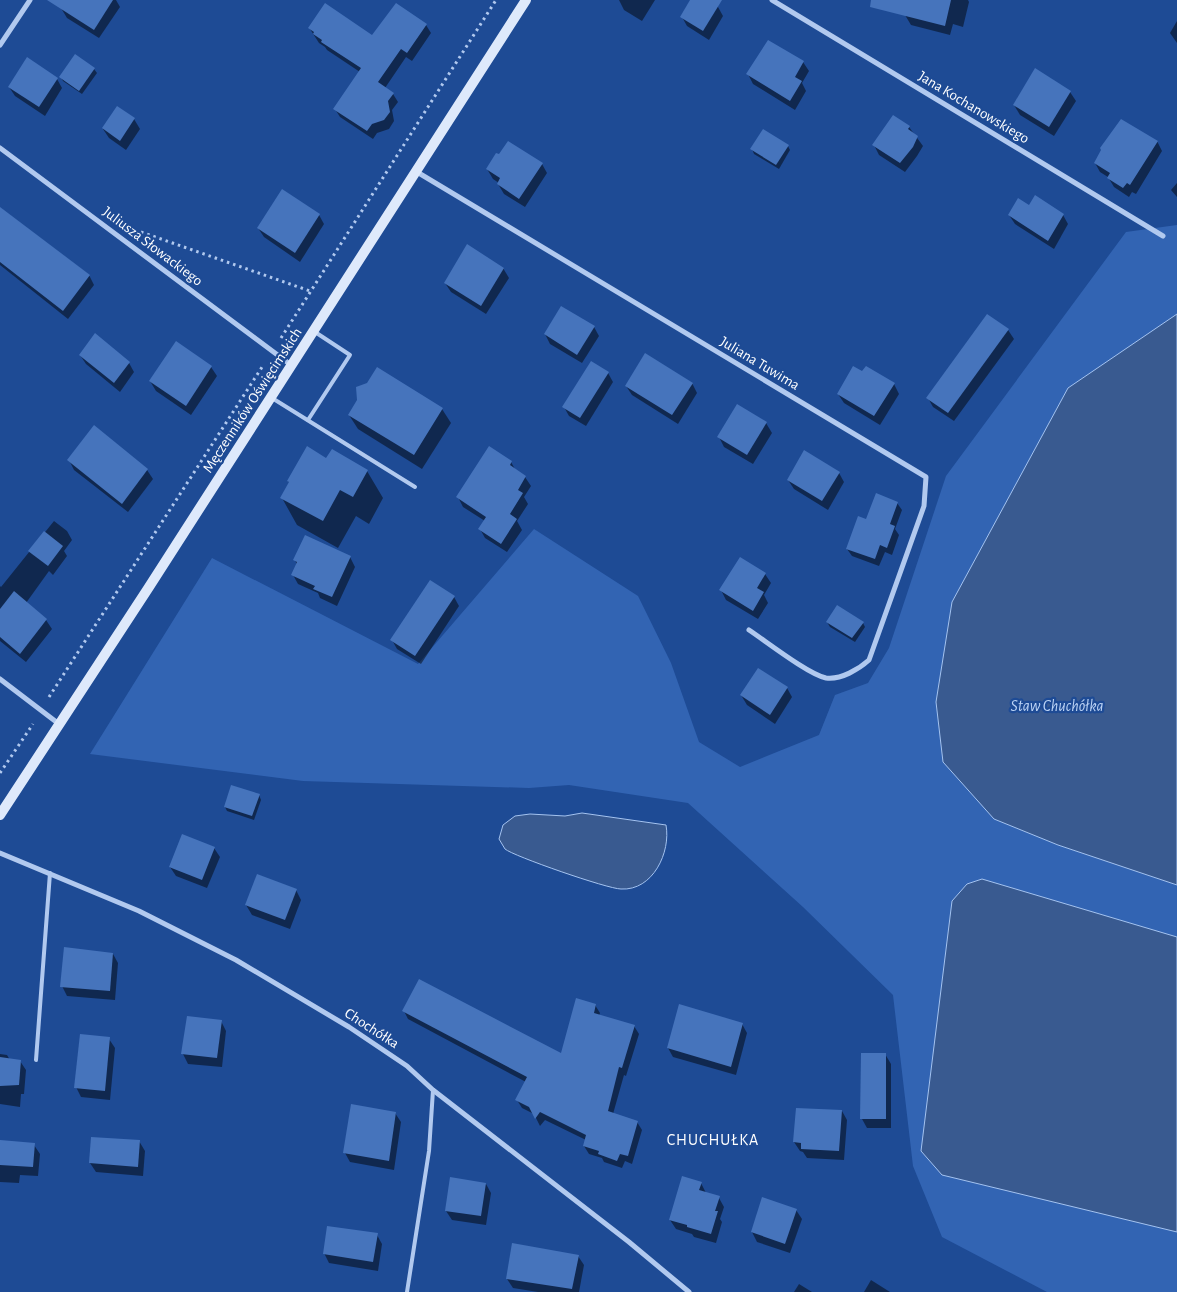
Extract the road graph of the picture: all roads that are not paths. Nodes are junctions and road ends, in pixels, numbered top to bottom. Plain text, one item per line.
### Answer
1 (30, 0) edge
2 (526, 0) edge
3 (772, 0) edge
4 (0, 45) edge
5 (0, 148) edge
6 (416, 172) junction
7 (1164, 236) dead end
8 (314, 331) junction
9 (291, 365) junction
10 (271, 398) junction
11 (308, 420) junction
12 (415, 486) dead end
13 (749, 630) dead end
14 (0, 679) edge
15 (59, 724) junction
16 (0, 815) edge
17 (0, 853) edge
18 (50, 873) junction
19 (36, 1060) dead end
20 (433, 1090) junction
21 (407, 1292) edge
22 (689, 1292) edge

1 - 4 street
2 - 6 main road, Męczenników Oświęcimskich
3 - 7 street, Jana Kochanowskiego
5 - 9 street, Juliusza Słowackiego
6 - 8 main road, Męczenników Oświęcimskich
6 - 13 street, Juliana Tuwima
8 - 9 main road, Męczenników Oświęcimskich
8 - 11 lane
9 - 10 main road, Męczenników Oświęcimskich
10 - 11 lane
10 - 15 main road, Męczenników Oświęcimskich
11 - 12 lane
14 - 15 street
15 - 16 main road, Męczenników Oświęcimskich
17 - 18 street, Chochółka
18 - 19 lane
18 - 20 street, Chochółka
20 - 21 lane
20 - 22 street, Chochółka

